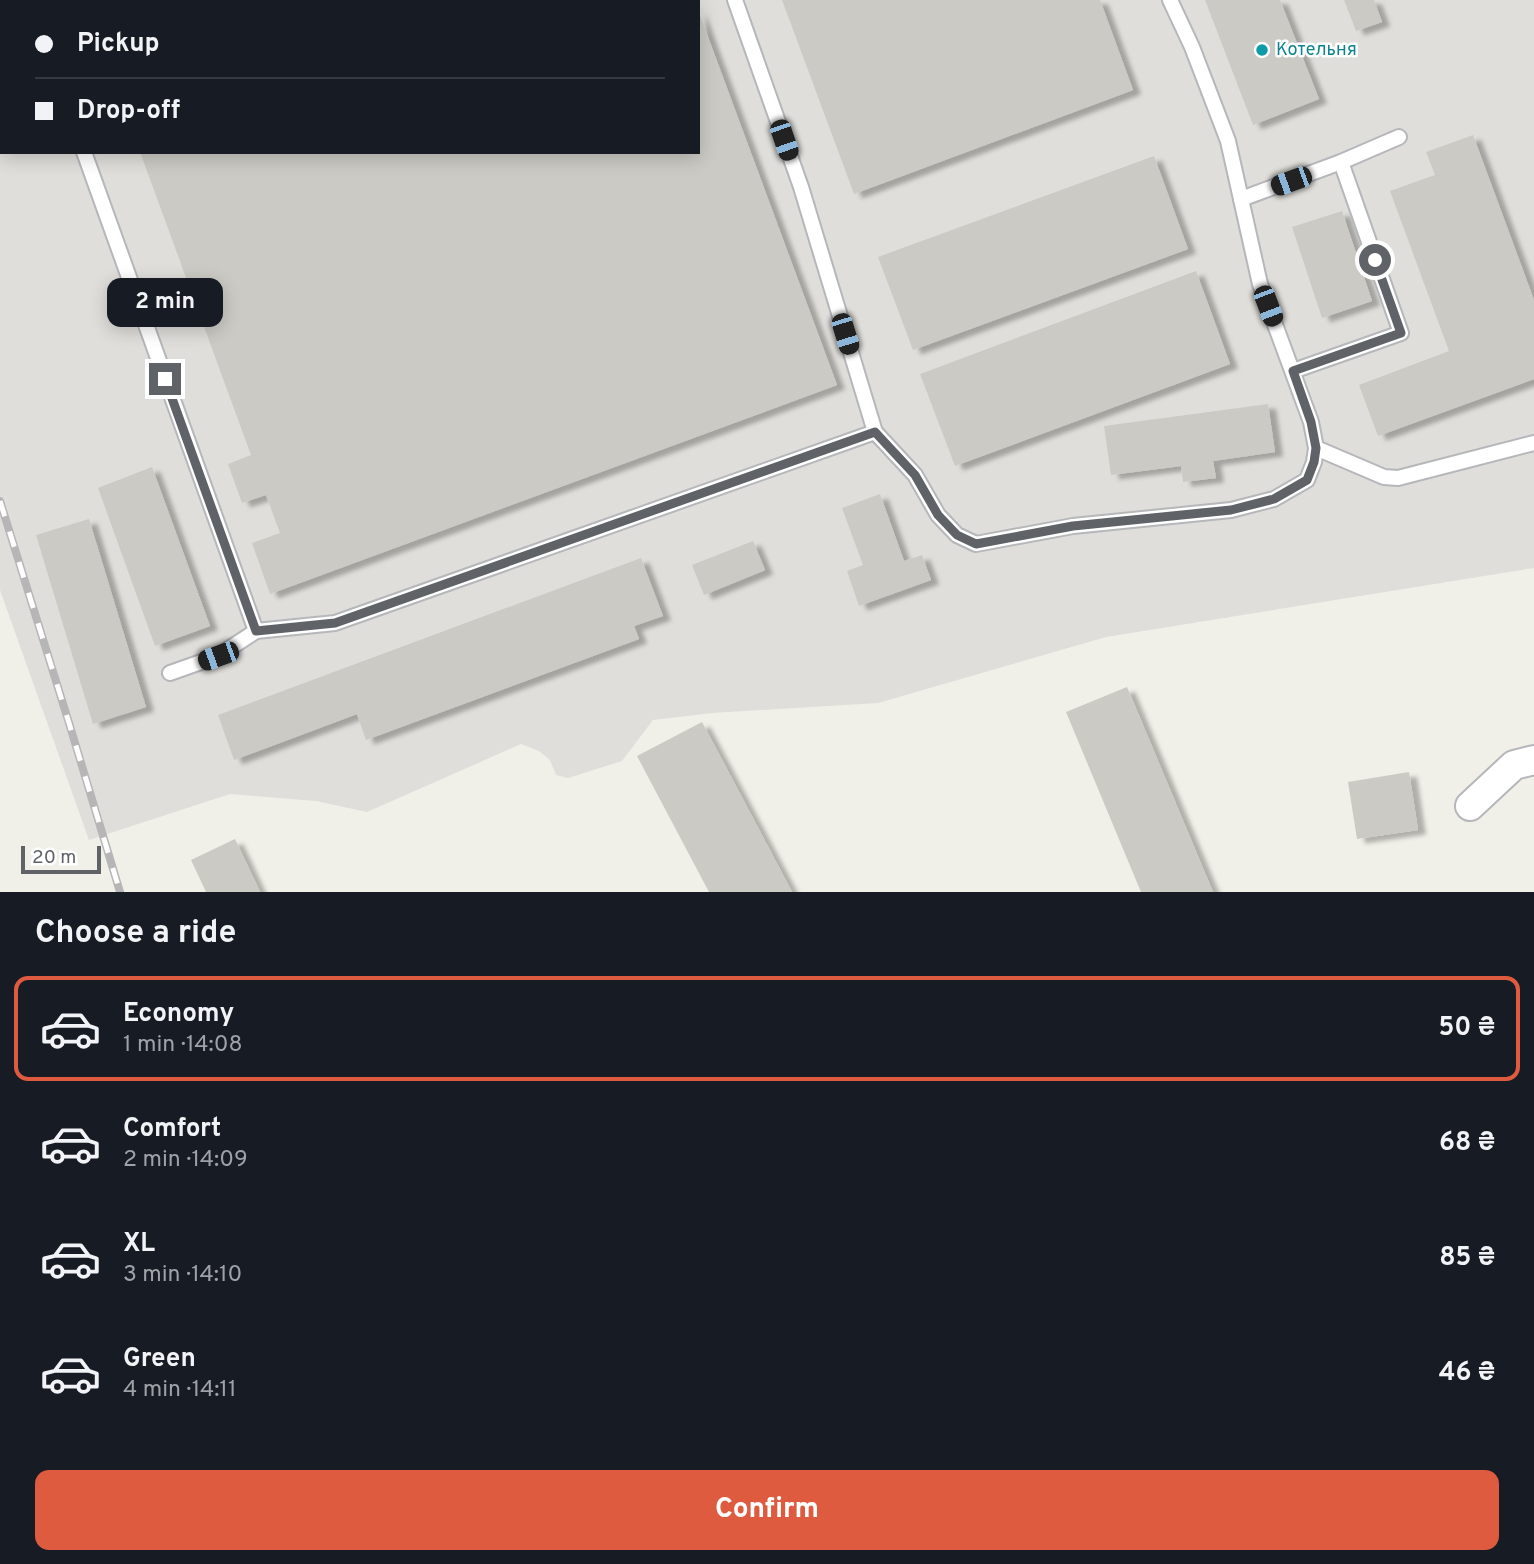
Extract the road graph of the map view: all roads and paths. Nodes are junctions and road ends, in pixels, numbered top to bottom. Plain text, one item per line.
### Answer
1 (735, 0) edge
2 (1170, 0) edge
3 (1399, 136) dead end
4 (85, 154) edge
5 (1341, 162) junction
6 (1241, 199) junction
7 (1293, 371) junction
8 (875, 432) junction
9 (1534, 443) edge
10 (1316, 448) junction
11 (256, 631) junction
12 (170, 673) dead end
13 (1534, 760) edge
14 (1471, 806) dead end

1 - 8 lane
2 - 6 lane
3 - 5 lane
4 - 11 lane
5 - 6 lane
5 - 7 lane
6 - 7 lane
7 - 10 lane
8 - 10 lane
8 - 11 lane
9 - 10 lane
11 - 12 lane
13 - 14 street

